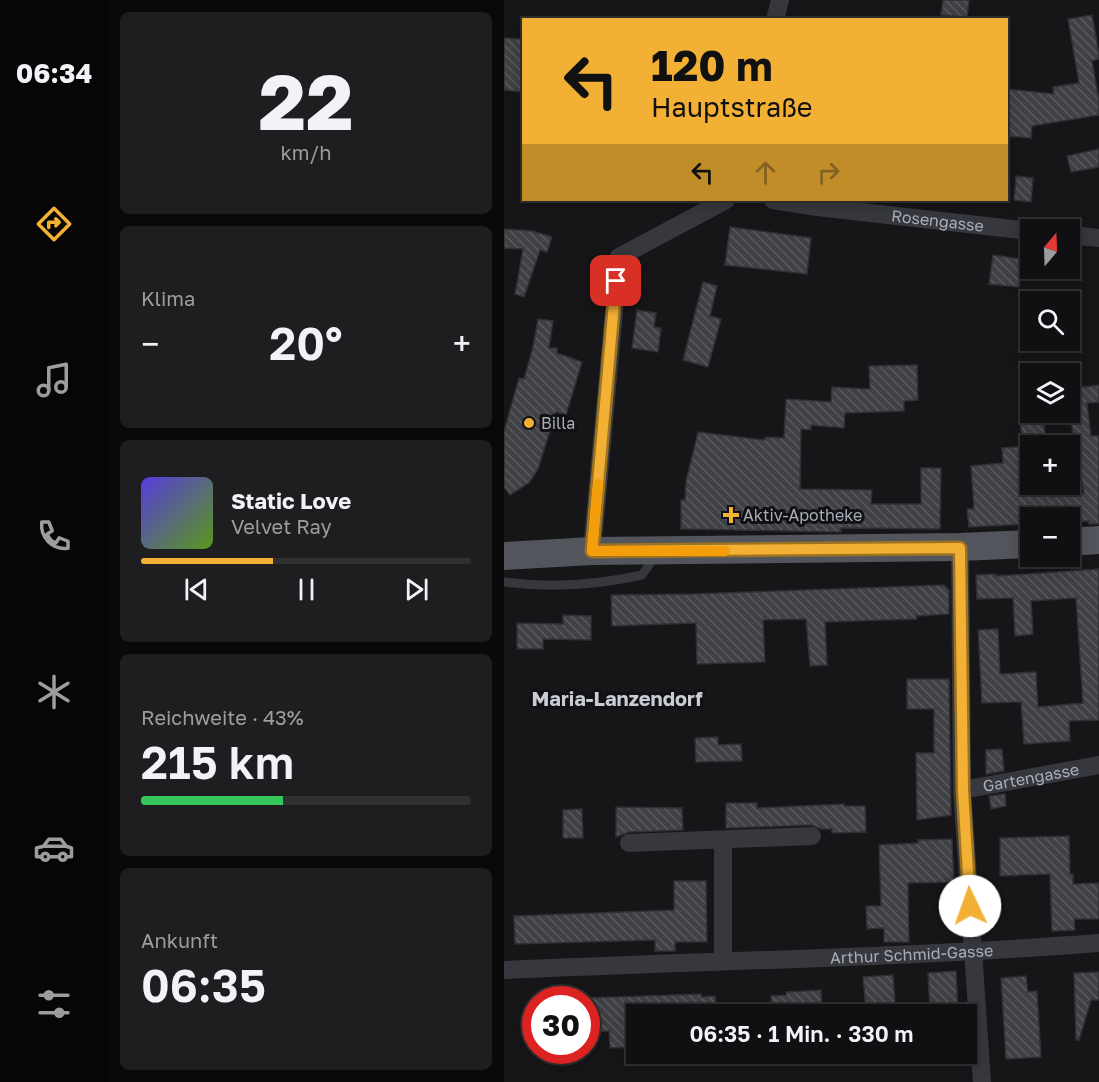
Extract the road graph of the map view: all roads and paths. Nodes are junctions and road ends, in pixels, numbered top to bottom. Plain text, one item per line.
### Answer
1 (780, 0) edge
2 (776, 18) edge
3 (724, 201) edge
4 (779, 201) edge
5 (1020, 230) edge
6 (1080, 236) edge
7 (1099, 238) edge
8 (1099, 540) edge
9 (1080, 541) edge
10 (1020, 545) edge
11 (960, 548) junction
12 (592, 551) junction
13 (659, 551) junction
14 (504, 556) edge
15 (504, 582) edge
16 (1099, 765) edge
17 (963, 790) junction
18 (813, 836) dead end
19 (723, 841) junction
20 (629, 843) dead end
21 (1099, 943) edge
22 (973, 952) junction
23 (723, 960) junction
24 (504, 970) edge
25 (982, 1082) edge

1 - 2 street
3 - 12 street
4 - 5 street, Rosengasse
6 - 7 street
8 - 9 main road
10 - 11 main road
11 - 13 main road
11 - 17 street
12 - 13 main road
12 - 14 main road
13 - 15 lane
16 - 17 street, Gartengasse
17 - 22 street
18 - 19 street
19 - 20 street
19 - 23 street
21 - 22 street, Arthur Schmid-Gasse
22 - 23 street, Arthur Schmid-Gasse
22 - 25 street
23 - 24 street, Arthur Schmid-Gasse

